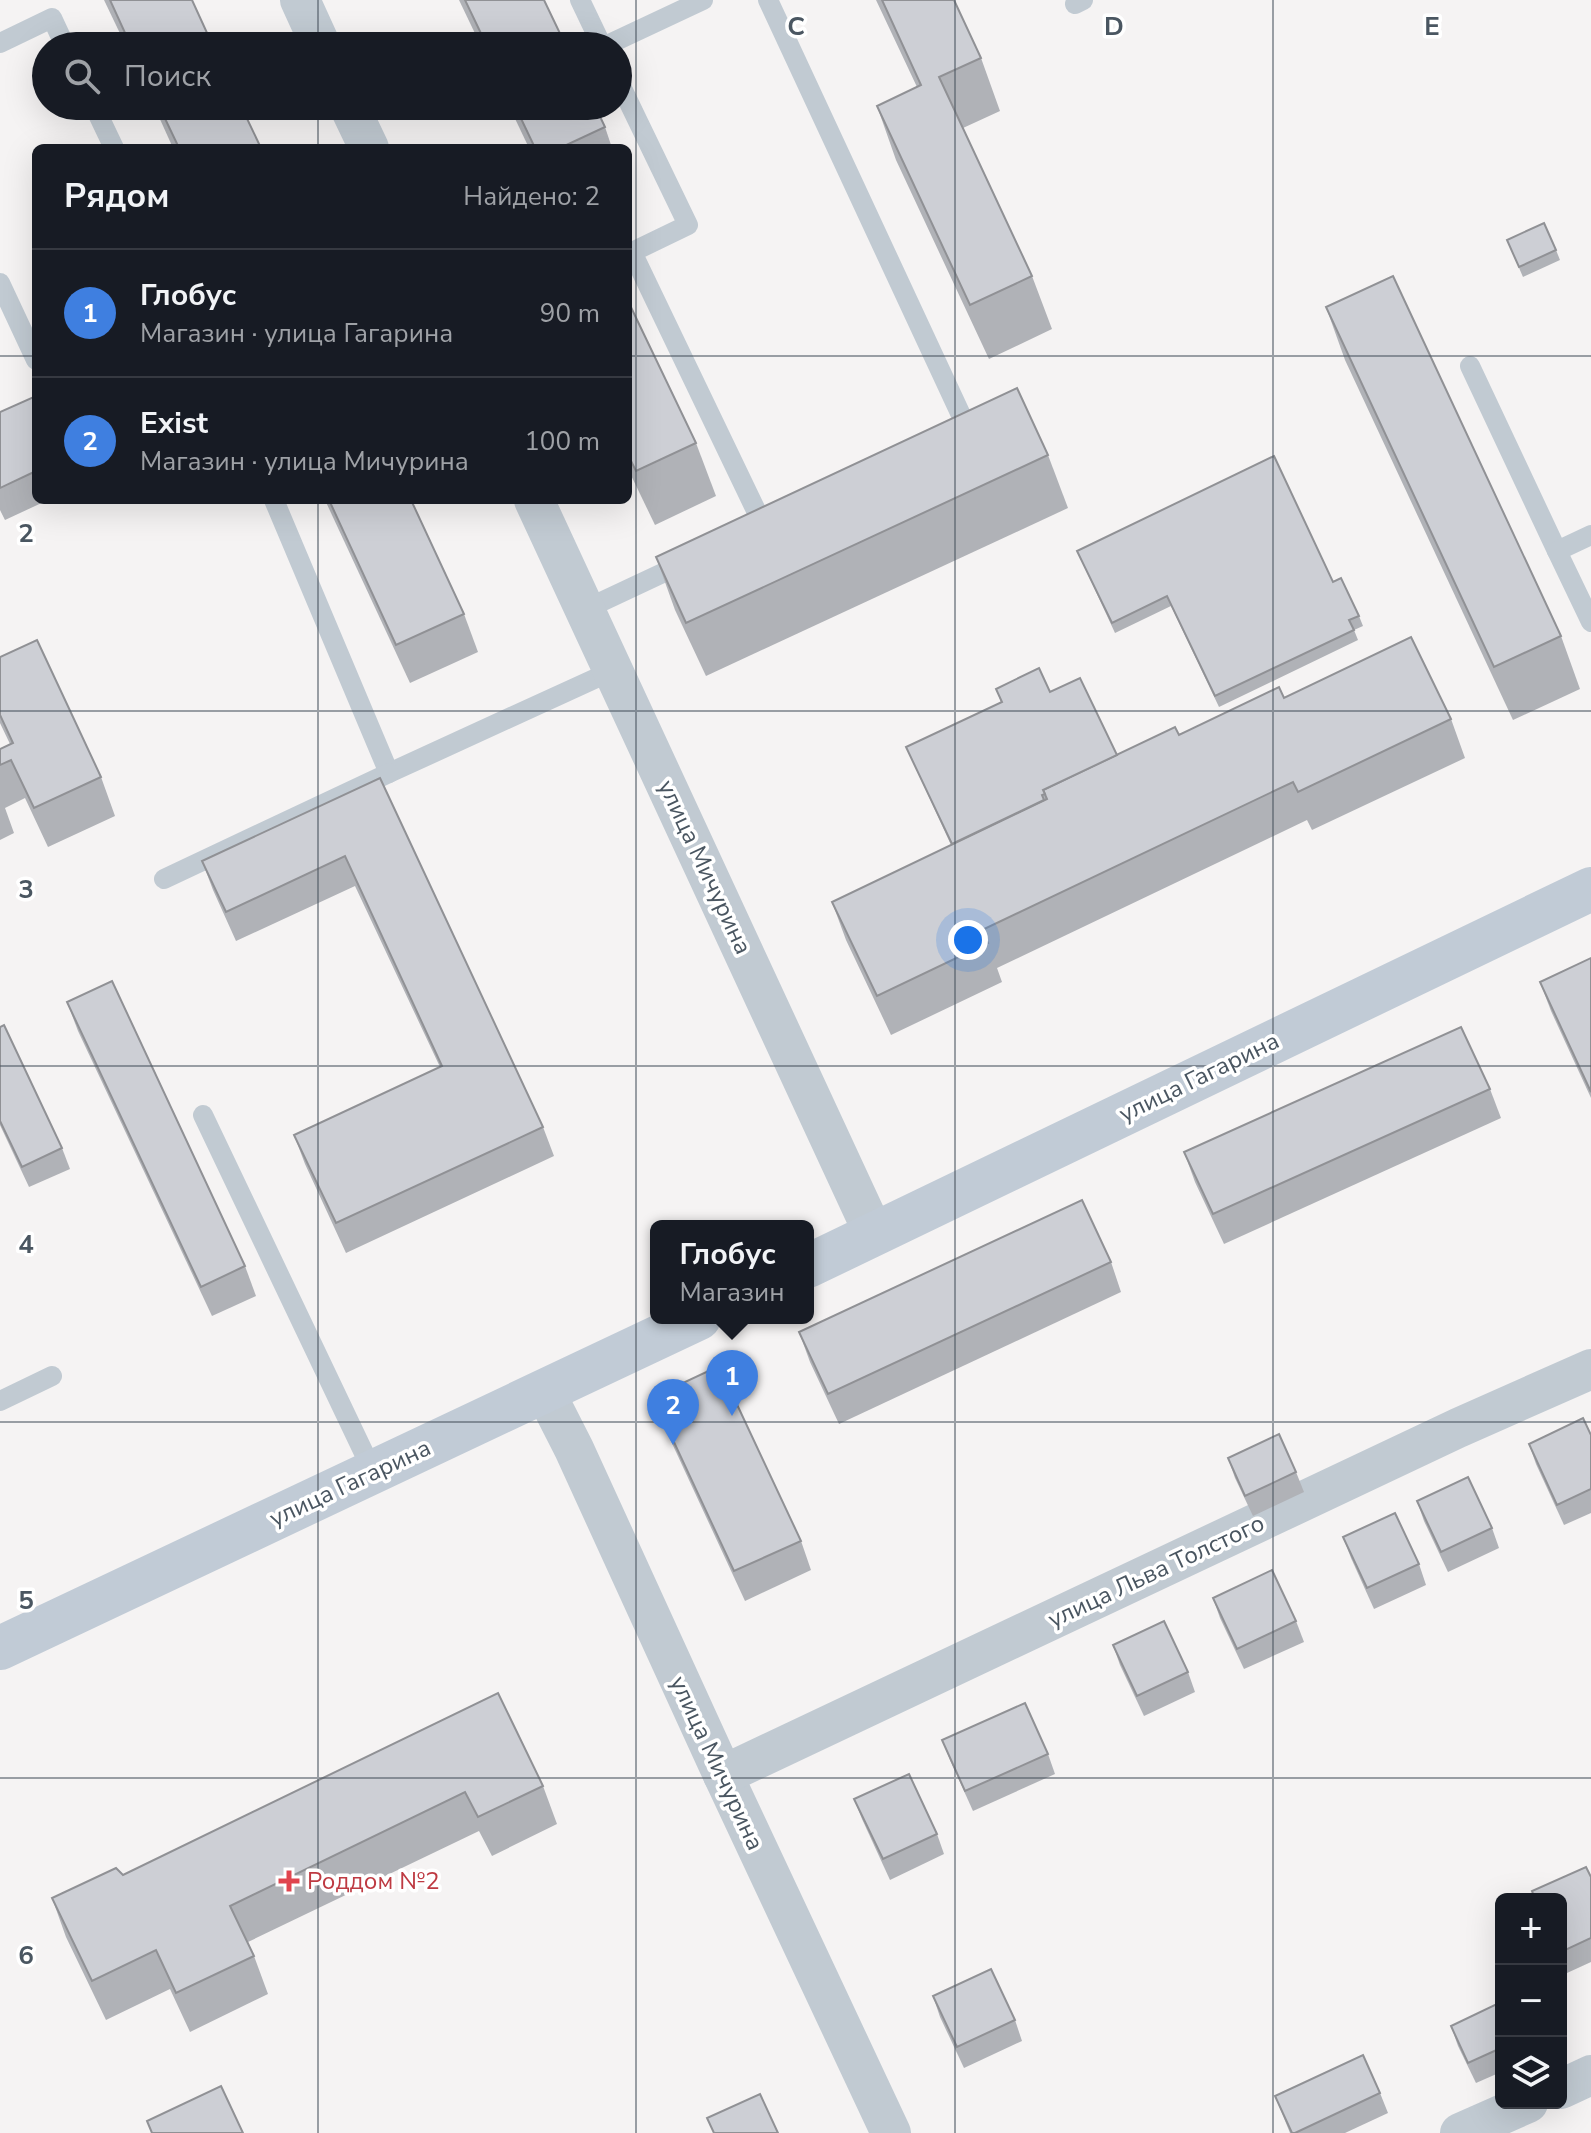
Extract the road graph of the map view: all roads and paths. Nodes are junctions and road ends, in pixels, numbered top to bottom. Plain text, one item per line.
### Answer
1 (300, 0) edge
2 (580, 0) edge
3 (703, 0) edge
4 (768, 0) edge
5 (58, 32) edge
6 (315, 32) edge
7 (596, 32) edge
8 (632, 33) edge
9 (0, 43) edge
10 (632, 109) edge
11 (101, 120) edge
12 (356, 120) edge
13 (112, 144) edge
14 (367, 144) edge
15 (632, 252) edge
16 (632, 257) edge
17 (0, 283) edge
18 (32, 351) edge
19 (1470, 366) dead end
20 (941, 443) edge
21 (276, 504) edge
22 (536, 504) edge
23 (763, 525) edge
24 (1591, 535) edge
25 (1557, 551) junction
26 (708, 552) edge
27 (586, 609) junction
28 (1591, 622) edge
29 (614, 670) junction
30 (389, 773) junction
31 (164, 879) dead end
32 (1591, 889) edge
33 (203, 1115) dead end
34 (874, 1234) junction
35 (814, 1263) edge
36 (687, 1324) edge
37 (1591, 1369) edge
38 (52, 1376) dead end
39 (545, 1392) junction
40 (0, 1401) edge
41 (373, 1472) junction
42 (0, 1648) edge
43 (723, 1775) junction
44 (1591, 2075) edge
45 (1567, 2086) edge
46 (1514, 2109) edge
47 (891, 2133) edge
48 (1460, 2133) edge

1 - 6 street
2 - 7 lane
3 - 8 lane
4 - 20 lane
5 - 9 lane
10 - 15 lane
11 - 13 lane
12 - 14 street
16 - 23 lane
17 - 18 lane
19 - 25 lane
21 - 30 lane
22 - 27 street, улица Мичурина
24 - 25 lane
25 - 28 lane
26 - 27 lane
27 - 29 street, улица Мичурина
29 - 30 lane
29 - 34 street, улица Мичурина
30 - 31 lane
32 - 34 main road, улица Гагарина
33 - 41 lane
34 - 35 main road, улица Гагарина
36 - 39 main road, улица Гагарина
37 - 43 street, улица Льва Толстого
38 - 40 lane
39 - 41 main road, улица Гагарина
39 - 43 street, улица Мичурина
41 - 42 main road, улица Гагарина
43 - 47 street, улица Мичурина
44 - 45 street
46 - 48 street

